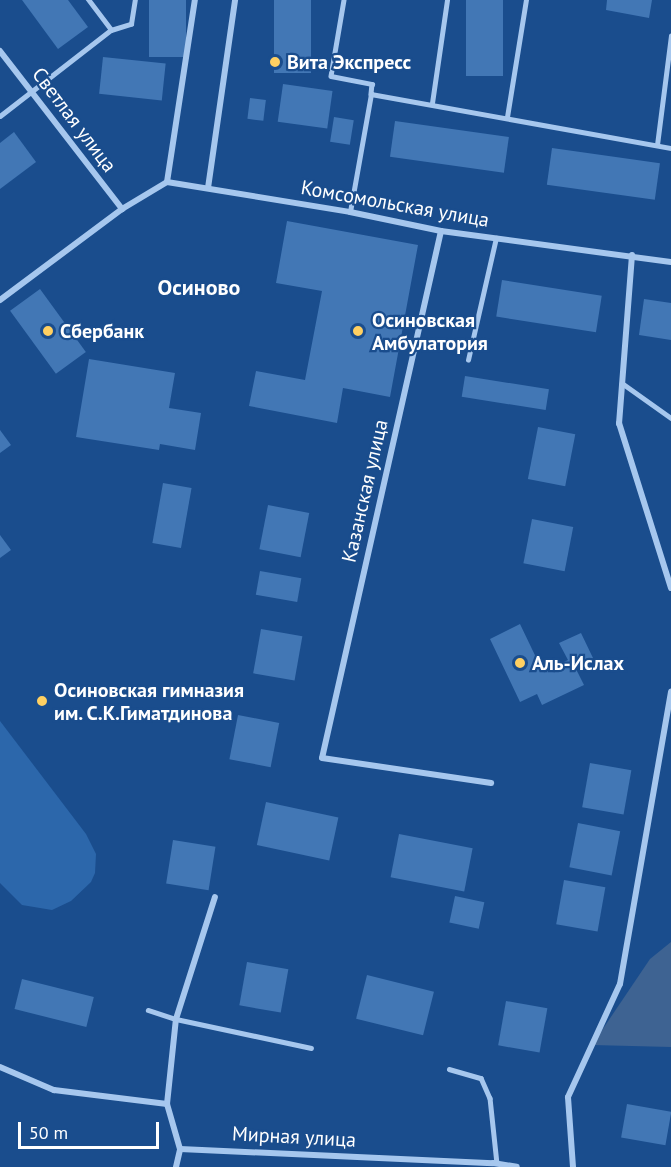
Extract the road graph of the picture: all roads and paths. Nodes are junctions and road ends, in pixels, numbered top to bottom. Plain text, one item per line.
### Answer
1 (88, 0) edge
2 (135, 0) edge
3 (195, 0) edge
4 (235, 0) edge
5 (344, 0) edge
6 (447, 0) edge
7 (526, 0) edge
8 (111, 30) junction
9 (671, 36) edge
10 (0, 51) edge
11 (32, 92) junction
12 (371, 94) junction
13 (432, 103) junction
14 (0, 116) edge
15 (507, 117) junction
16 (657, 145) junction
17 (671, 148) edge
18 (167, 182) junction
19 (208, 188) junction
20 (122, 209) junction
21 (350, 212) junction
22 (441, 231) junction
23 (496, 238) junction
24 (632, 255) junction
25 (671, 262) edge
26 (0, 300) edge
27 (468, 360) dead end
28 (622, 383) junction
29 (671, 418) edge
30 (671, 588) edge
31 (671, 691) edge
32 (491, 783) dead end
33 (215, 897) dead end
34 (148, 1010) dead end
35 (176, 1019) junction
36 (311, 1048) dead end
37 (0, 1067) edge
38 (449, 1069) dead end
39 (167, 1104) junction
40 (180, 1149) junction
41 (497, 1163) junction
42 (176, 1167) edge
43 (517, 1167) edge
44 (573, 1167) edge

1 - 8 lane
2 - 8 lane
3 - 18 street
4 - 19 street
5 - 12 lane
6 - 13 lane
7 - 15 lane
8 - 11 lane
9 - 16 lane
10 - 11 street, Светлая улица
11 - 14 lane
11 - 20 street, Светлая улица
12 - 13 lane
12 - 21 lane
13 - 15 lane
15 - 16 lane
16 - 17 lane
18 - 19 street, Комсомольская улица
18 - 20 street
19 - 21 street, Комсомольская улица
20 - 26 street
21 - 22 street, Комсомольская улица
22 - 23 street, Комсомольская улица
22 - 32 street, Казанская улица
23 - 24 street, Комсомольская улица
23 - 27 lane
24 - 25 street, Комсомольская улица
24 - 28 street
28 - 29 lane
28 - 30 street
31 - 44 street
33 - 35 street
34 - 35 lane
35 - 36 lane
35 - 39 street
37 - 39 street
38 - 41 lane
39 - 40 street
40 - 41 street, Мирная улица
40 - 42 street
41 - 43 street, Мирная улица

